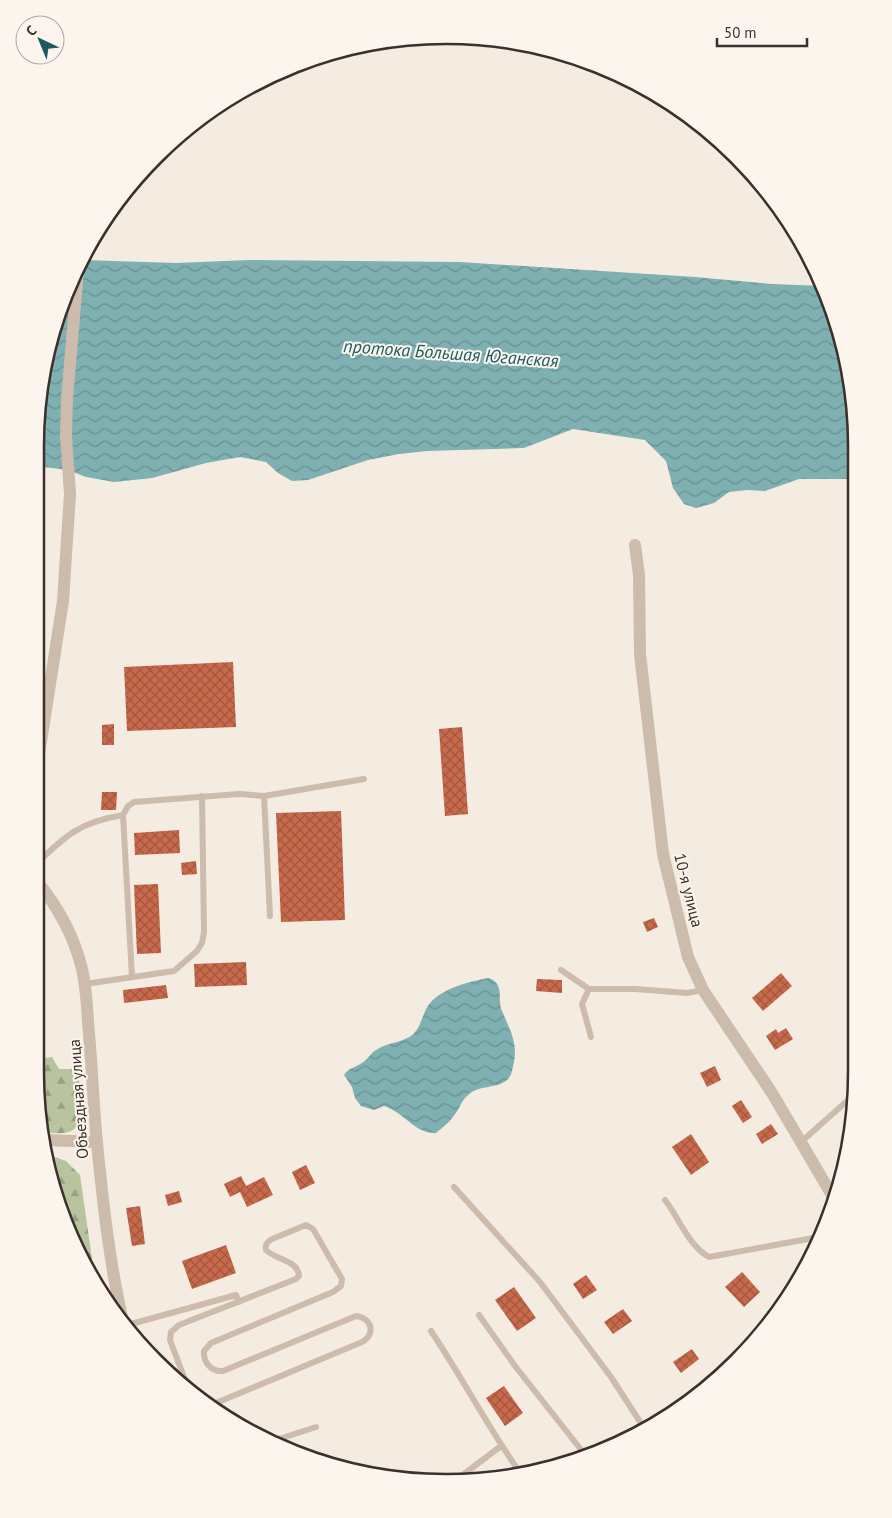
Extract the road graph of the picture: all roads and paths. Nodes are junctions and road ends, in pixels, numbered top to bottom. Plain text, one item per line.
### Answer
1 (77, 286) edge
2 (635, 545) dead end
3 (44, 722) edge
4 (364, 779) dead end
5 (202, 796) junction
6 (264, 796) junction
7 (123, 815) junction
8 (44, 856) edge
9 (44, 896) edge
10 (270, 916) dead end
11 (561, 970) dead end
12 (132, 977) junction
13 (85, 984) junction
14 (589, 989) junction
15 (703, 990) junction
16 (591, 1037) dead end
17 (847, 1101) edge
18 (49, 1140) edge
19 (97, 1142) junction
20 (801, 1142) junction
21 (454, 1187) dead end
22 (830, 1192) edge
23 (665, 1200) dead end
24 (812, 1238) edge
25 (239, 1302) junction
26 (120, 1306) edge
27 (479, 1315) dead end
28 (133, 1324) edge
29 (431, 1331) dead end
30 (184, 1376) edge
31 (218, 1402) edge
32 (641, 1423) edge
33 (316, 1427) dead end
34 (280, 1439) edge
35 (501, 1446) junction
36 (582, 1450) edge
37 (517, 1468) edge
38 (465, 1473) edge

1 - 3 street
2 - 15 street, 10-я улица
4 - 6 lane
5 - 6 lane
5 - 7 lane
5 - 12 lane
6 - 10 lane
7 - 8 lane
7 - 12 lane
9 - 13 street, Объездная улица
11 - 14 lane
12 - 13 lane
13 - 19 street, Объездная улица
14 - 15 lane
14 - 16 lane
15 - 20 street, 10-я улица
17 - 20 lane
18 - 19 street
19 - 26 street, Объездная улица
20 - 22 street, 10-я улица
21 - 32 lane
23 - 24 lane
25 - 28 lane
25 - 30 lane
25 - 31 lane
27 - 36 lane
29 - 35 lane
33 - 34 lane
35 - 37 lane
35 - 38 lane

